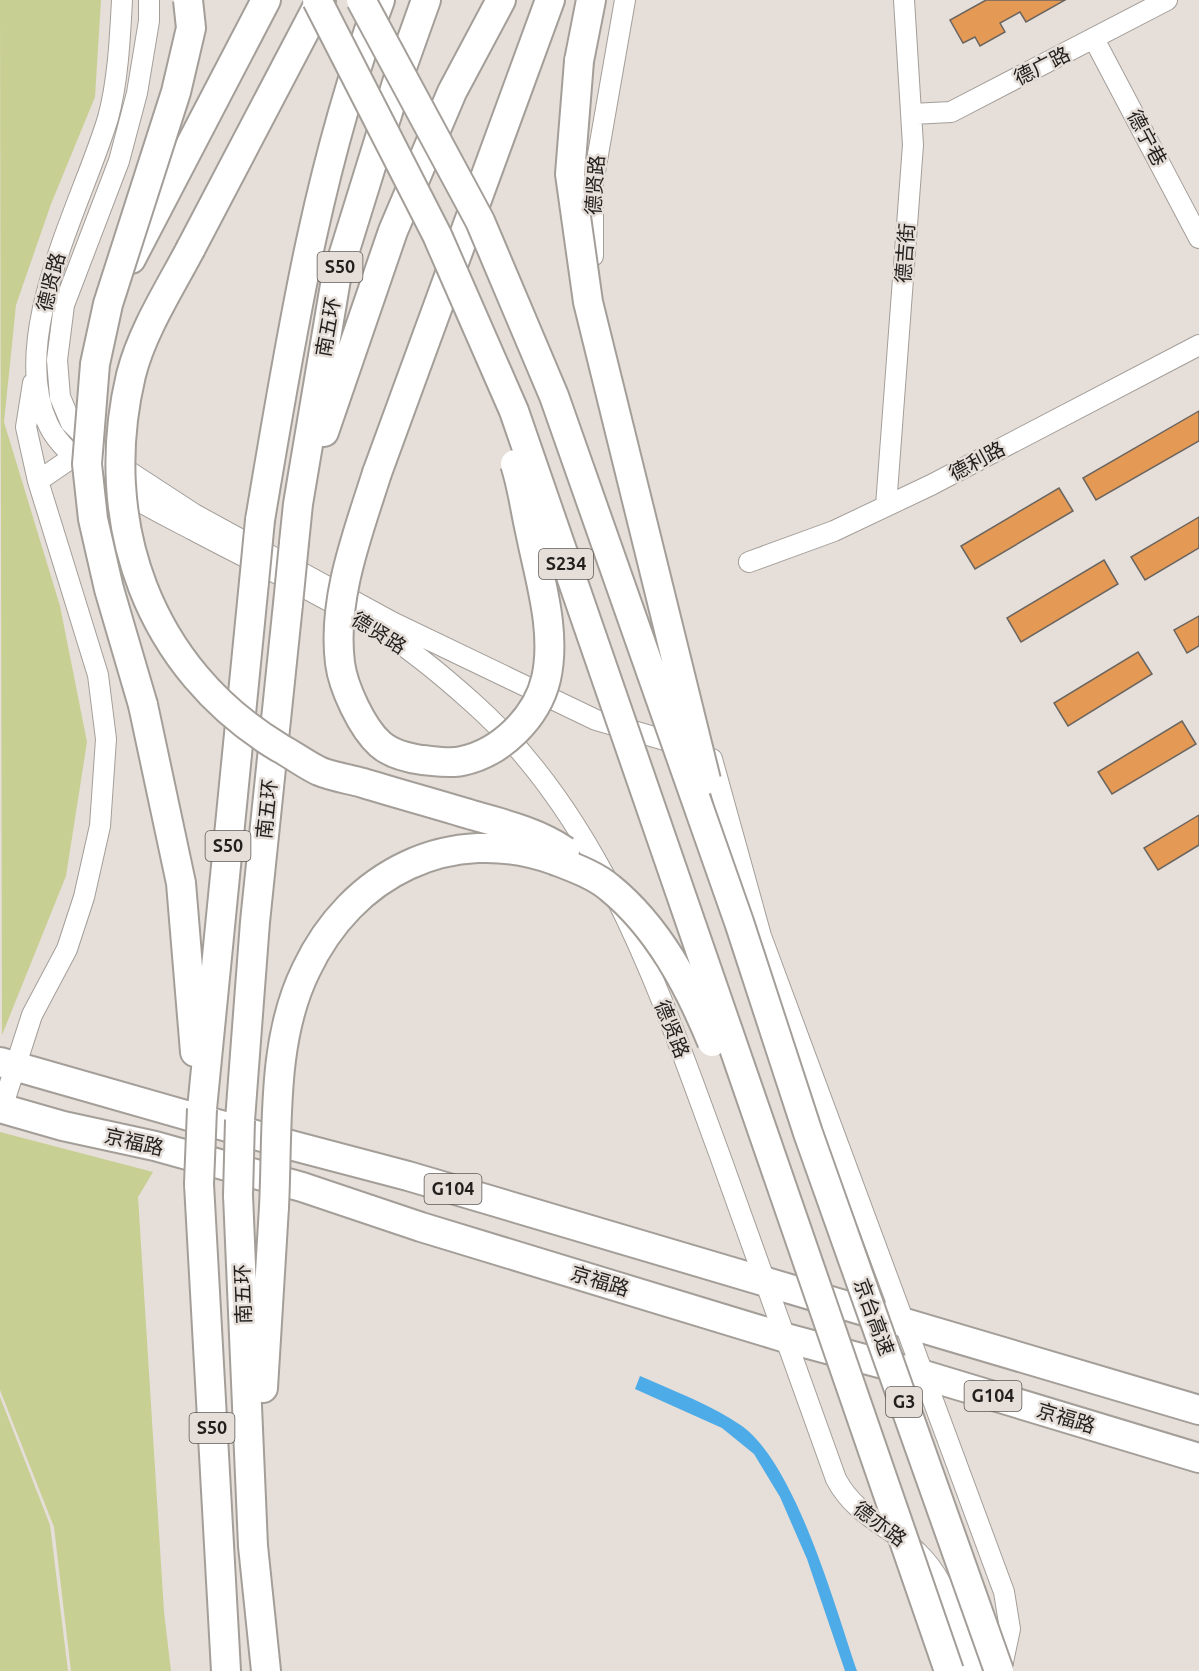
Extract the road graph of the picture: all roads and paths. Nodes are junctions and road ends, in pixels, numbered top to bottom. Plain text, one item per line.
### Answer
1 (122, 0) edge
2 (148, 0) edge
3 (188, 0) edge
4 (266, 0) edge
5 (319, 0) edge
6 (361, 0) edge
7 (380, 0) edge
8 (426, 0) edge
9 (501, 0) edge
10 (550, 0) edge
11 (591, 0) edge
12 (625, 0) edge
13 (904, 0) edge
14 (1167, 0) edge
15 (1094, 39) junction
16 (912, 114) junction
17 (437, 235) junction
18 (1199, 238) edge
19 (111, 296) junction
20 (1199, 345) edge
21 (37, 362) junction
22 (73, 456) junction
23 (38, 481) junction
24 (298, 504) junction
25 (886, 506) junction
26 (749, 562) dead end
27 (710, 753) junction
28 (609, 887) junction
29 (738, 922) junction
30 (7, 1064) edge
31 (1, 1108) edge
32 (202, 1109) junction
33 (808, 1133) joint
34 (767, 1147) joint
35 (803, 1252) junction
36 (766, 1281) junction
37 (904, 1322) junction
38 (786, 1338) junction
39 (924, 1375) junction
40 (1199, 1410) edge
41 (1199, 1458) edge
42 (253, 1546) junction
43 (226, 1671) edge
44 (266, 1671) edge
45 (949, 1671) edge
46 (972, 1671) edge
47 (1000, 1671) edge

1 - 21 street, 德贤路
2 - 27 street, 德贤路
3 - 19 highway, bridge
4 - 19 highway, bridge
5 - 17 highway, S234, bridge
5 - 28 highway, bridge
6 - 29 highway, S234, bridge
7 - 32 highway, 南五环 / S50, bridge
8 - 24 highway, 南五环 / S50
9 - 24 highway
10 - 17 highway, bridge
11 - 29 highway, bridge
12 - 27 street, 德贤路
13 - 16 street, 德吉街
14 - 15 street, 德广路
15 - 16 street, 德广路
15 - 18 street, 德宁巷
16 - 25 street, 德吉街
17 - 34 highway, S234, bridge
19 - 32 highway, bridge
20 - 25 street, 德利路
21 - 22 street, 德贤路
21 - 23 street
22 - 23 street
22 - 36 street, 德贤路
23 - 30 street
24 - 42 highway, 南五环 / S50, bridge
25 - 26 street, 德利路
27 - 37 street, 德贤路
28 - 35 highway, bridge
28 - 42 highway, bridge
29 - 33 highway, S234, bridge
30 - 31 street
30 - 36 highway, 京福路 / G104
31 - 38 highway, 京福路 / G104
32 - 43 highway, 南五环 / S50, bridge
33 - 47 highway, 京台高速 / G3, bridge
34 - 35 highway, G3, bridge
35 - 45 highway, G3, bridge
36 - 37 highway, 京福路 / G104
36 - 38 street, 德贤路
37 - 39 street, 德贤路
37 - 40 highway, 京福路 / G104
38 - 39 highway, 京福路 / G104
38 - 46 street, 德亦路
39 - 41 highway, 京福路 / G104
39 - 47 street
42 - 44 highway, 南五环 / S50

